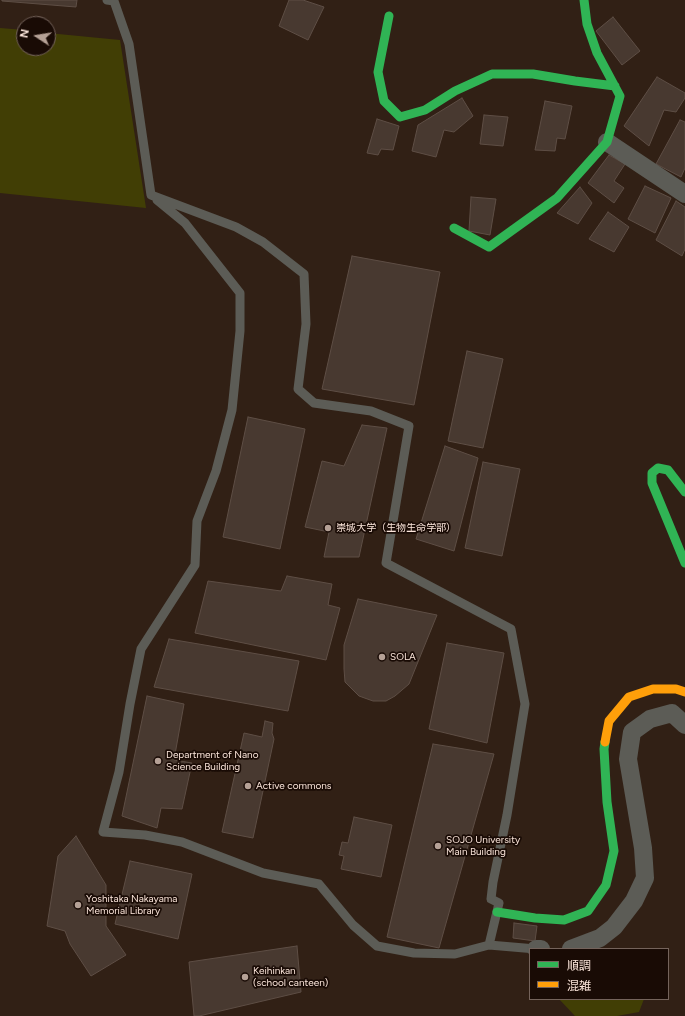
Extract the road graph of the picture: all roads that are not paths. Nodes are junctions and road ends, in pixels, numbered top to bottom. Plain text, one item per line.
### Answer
1 (107, 0) edge
2 (584, 0) edge
3 (389, 16) dead end
4 (615, 86) junction
5 (607, 142) junction
6 (685, 194) edge
7 (151, 195) junction
8 (454, 228) dead end
9 (685, 492) edge
10 (685, 563) edge
11 (685, 692) edge
12 (685, 725) edge
13 (498, 912) junction
14 (489, 945) junction
15 (529, 948) edge
16 (574, 948) edge

1 - 7 lane
2 - 4 street
3 - 4 street
4 - 5 street
5 - 6 street
5 - 8 street
7 - 13 lane
7 - 14 lane
9 - 10 street
11 - 13 street
12 - 16 street
13 - 14 lane
14 - 15 lane

